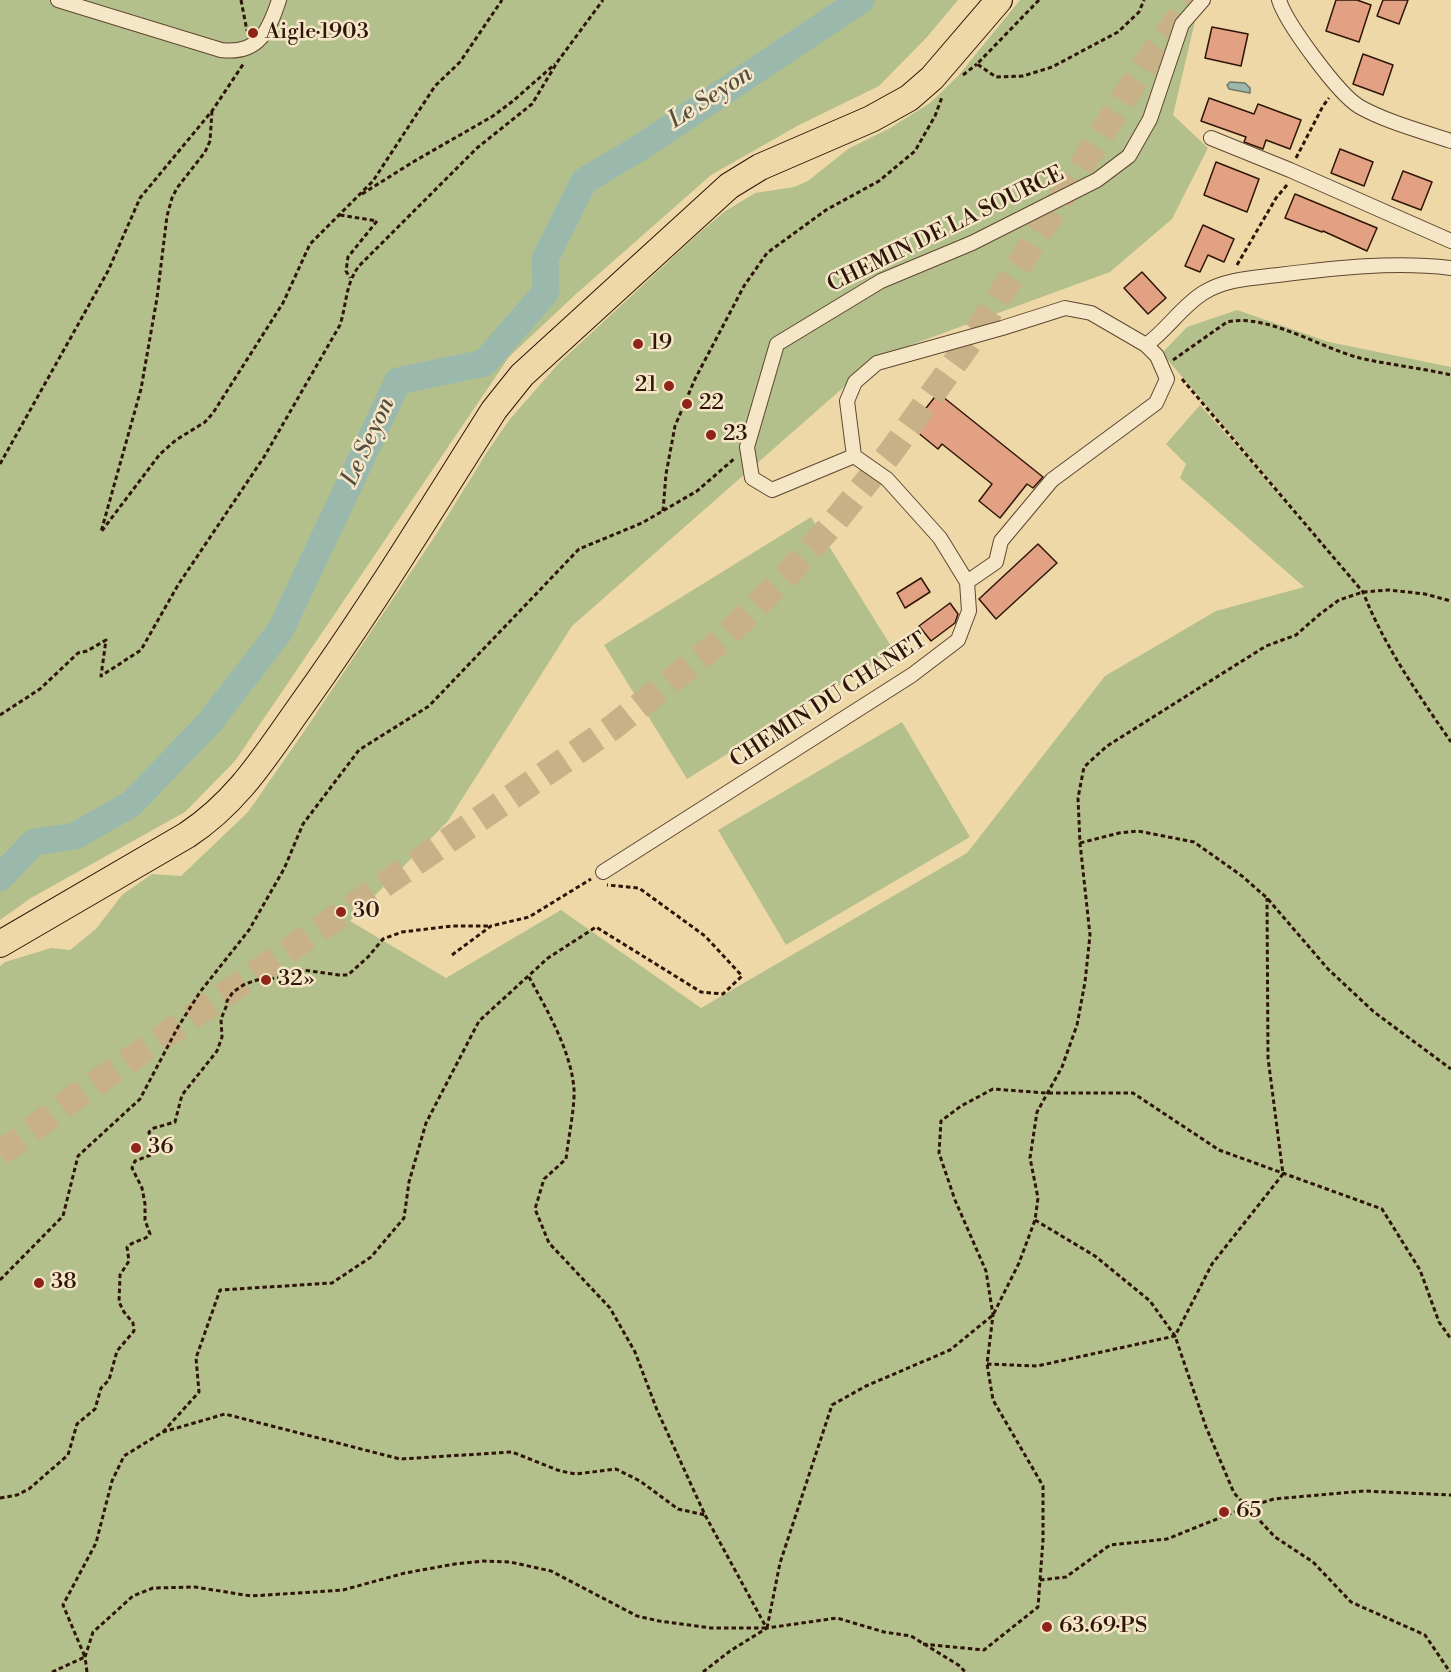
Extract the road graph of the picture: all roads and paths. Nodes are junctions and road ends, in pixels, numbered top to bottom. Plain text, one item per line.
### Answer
1 (58, 0) edge
2 (241, 0) edge
3 (279, 0) edge
4 (502, 0) edge
5 (603, 0) edge
6 (999, 0) edge
7 (1040, 0) edge
8 (1144, 0) edge
9 (1203, 0) edge
10 (1279, 0) edge
11 (986, 10) edge
12 (249, 48) junction
13 (558, 61) junction
14 (977, 64) junction
15 (960, 78) dead end
16 (1338, 87) junction
17 (948, 91) dead end
18 (212, 111) junction
19 (1211, 138) dead end
20 (1451, 141) edge
21 (1293, 171) junction
22 (356, 198) junction
23 (340, 214) junction
24 (1451, 241) edge
25 (1451, 268) edge
26 (350, 278) junction
27 (1231, 281) junction
28 (1146, 345) junction
29 (1164, 373) junction
30 (1451, 375) edge
31 (747, 447) junction
32 (854, 456) junction
33 (0, 464) edge
34 (663, 511) junction
35 (967, 582) junction
36 (1363, 592) junction
37 (1451, 602) edge
38 (0, 715) edge
39 (1451, 742) edge
40 (1080, 843) junction
41 (603, 872) junction
42 (1268, 898) junction
43 (491, 926) junction
44 (0, 944) edge
45 (452, 955) dead end
46 (529, 976) junction
47 (1451, 1069) edge
48 (1046, 1093) junction
49 (1283, 1174) junction
50 (1035, 1221) junction
51 (0, 1280) edge
52 (993, 1315) junction
53 (1175, 1336) junction
54 (1451, 1339) edge
55 (987, 1364) junction
56 (163, 1432) junction
57 (1451, 1496) edge
58 (0, 1498) edge
59 (1247, 1507) junction
60 (705, 1515) junction
61 (1040, 1580) junction
62 (767, 1628) junction
63 (923, 1644) junction
64 (85, 1657) junction
65 (52, 1672) edge
66 (87, 1672) edge
67 (703, 1672) edge
68 (965, 1672) edge
69 (1450, 1672) edge

1 - 12 street
2 - 12 path
3 - 12 street
4 - 22 path
5 - 13 path
6 - 11 highway
7 - 14 path
8 - 14 path
9 - 31 street, CHEMIN DE LA SOURCE
10 - 16 street
11 - 44 highway
12 - 18 path
13 - 22 path
13 - 26 path
14 - 15 path
16 - 20 street
16 - 21 path
17 - 34 path
18 - 23 path
18 - 33 path
19 - 21 street
21 - 24 street
21 - 27 path
22 - 23 path
23 - 26 path
25 - 27 street
26 - 38 path
27 - 28 street
28 - 29 street
28 - 32 street
29 - 30 path
29 - 35 street
29 - 36 path
31 - 32 street, CHEMIN DE LA SOURCE
31 - 34 path
32 - 35 street
34 - 51 path
35 - 41 street, CHEMIN DU CHANET
36 - 37 path
36 - 39 path
36 - 40 path
40 - 42 path
40 - 48 path
41 - 43 path
41 - 46 path
42 - 47 path
42 - 49 path
43 - 45 path
43 - 58 path
46 - 56 path
46 - 60 path
48 - 49 path
48 - 50 path
48 - 52 path
49 - 53 path
49 - 54 path
50 - 52 path
50 - 53 path
52 - 55 path
52 - 62 path
53 - 55 path
53 - 59 path
55 - 61 path
56 - 60 path
56 - 64 path
57 - 59 path
59 - 61 path
59 - 69 path
60 - 62 path
61 - 63 path
62 - 63 path
62 - 64 path
62 - 67 path
63 - 68 path
64 - 65 path
64 - 66 path

